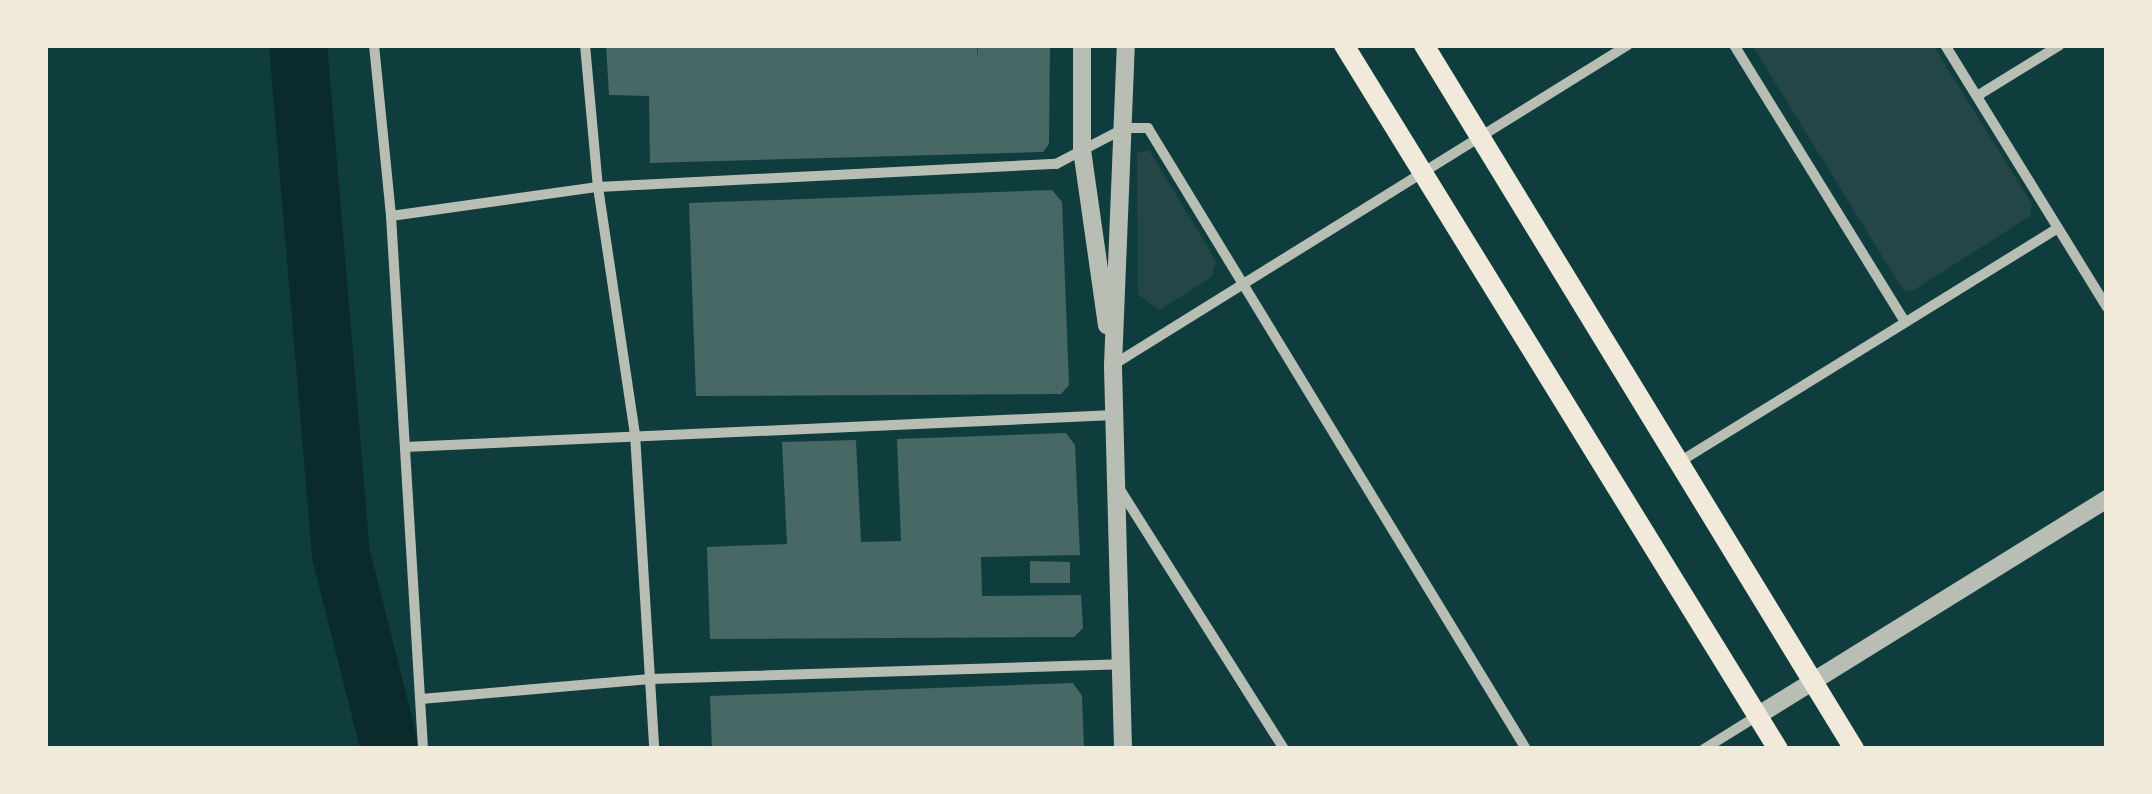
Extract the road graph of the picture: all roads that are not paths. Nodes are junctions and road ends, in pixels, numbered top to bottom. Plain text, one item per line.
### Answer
1 (374, 45) edge
2 (585, 45) edge
3 (1082, 45) edge
4 (1126, 45) edge
5 (1344, 45) edge
6 (1424, 45) edge
7 (1628, 45) edge
8 (1734, 45) edge
9 (1945, 45) edge
10 (2060, 45) edge
11 (1977, 96) junction
12 (1126, 128) junction
13 (1480, 136) junction
14 (1082, 150) junction
15 (1423, 172) junction
16 (598, 187) junction
17 (391, 216) junction
18 (2058, 228) junction
19 (1244, 284) junction
20 (2107, 306) edge
21 (1906, 322) junction
22 (1113, 366) junction
23 (1114, 415) junction
24 (635, 434) junction
25 (406, 447) junction
26 (1676, 464) junction
27 (1116, 482) junction
28 (2107, 499) edge
29 (1121, 664) junction
30 (650, 679) junction
31 (1812, 682) junction
32 (421, 699) junction
33 (1758, 716) junction
34 (423, 749) edge
35 (654, 749) edge
36 (1124, 749) edge
37 (1284, 749) edge
38 (1526, 749) edge
39 (1704, 749) edge
40 (1778, 749) edge
41 (1854, 749) edge

1 - 17 street
2 - 16 street
3 - 14 street
4 - 12 street
5 - 15 main road
6 - 13 main road
7 - 13 street
8 - 21 street
9 - 11 street
10 - 11 street
11 - 18 street
12 - 14 street
12 - 19 street
12 - 22 street
13 - 15 street
13 - 26 main road
14 - 16 street
14 - 22 street
15 - 19 street
15 - 33 main road
16 - 17 street
16 - 24 street
17 - 25 street
18 - 20 street
18 - 21 street
19 - 22 street
19 - 38 street
21 - 26 street
22 - 23 street
23 - 24 street
23 - 27 street
24 - 25 street
24 - 30 street
25 - 32 street
26 - 31 main road
27 - 29 street
27 - 37 street
28 - 31 street
29 - 30 street
29 - 36 street
30 - 32 street
30 - 35 street
31 - 33 street
31 - 41 main road
32 - 34 street
33 - 39 street
33 - 40 main road

